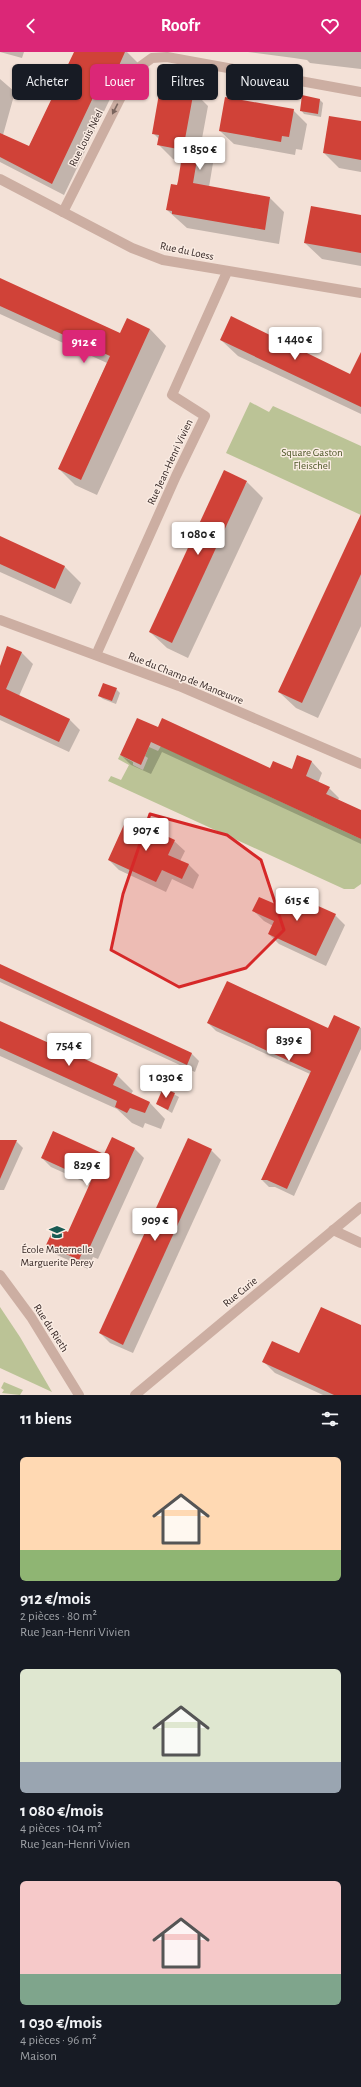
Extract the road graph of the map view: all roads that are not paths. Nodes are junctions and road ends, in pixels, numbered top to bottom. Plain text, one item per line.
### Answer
1 (361, 92) edge
2 (0, 179) edge
3 (63, 212) junction
4 (227, 272) junction
5 (361, 293) edge
6 (0, 620) edge
7 (96, 655) junction
8 (361, 764) edge
9 (361, 1207) edge
10 (333, 1230) junction
11 (361, 1243) edge
12 (0, 1275) edge
13 (79, 1395) edge
14 (135, 1395) edge

1 -> 3 street, Rue Louis Néel
2 - 3 street, Rue du Loess
3 - 4 street, Rue du Loess
4 - 5 street, Rue du Loess
4 - 7 street, Rue Jean-Henri Vivien
6 - 7 street, Rue du Champ de Manœuvre
7 - 8 street, Rue du Champ de Manœuvre
9 - 10 street, Rue Curie
10 - 11 street
10 - 14 street, Rue Curie
12 - 13 street, Rue du Rieth

